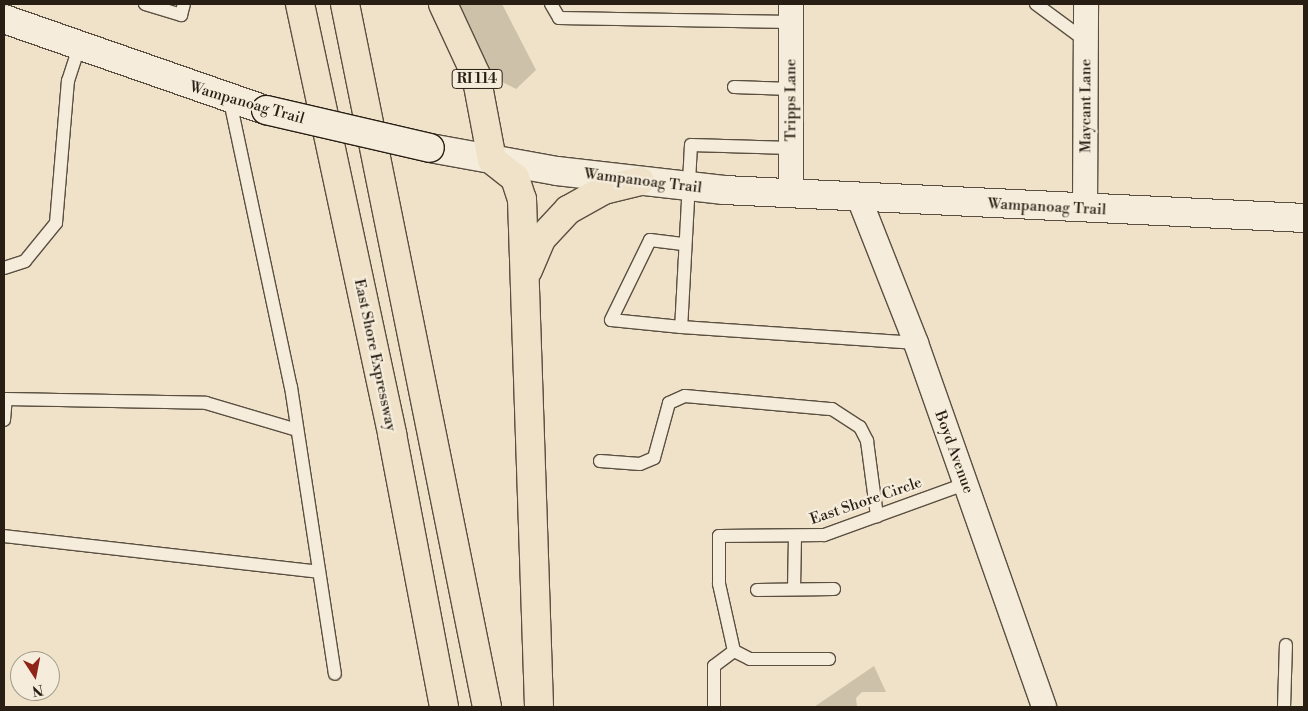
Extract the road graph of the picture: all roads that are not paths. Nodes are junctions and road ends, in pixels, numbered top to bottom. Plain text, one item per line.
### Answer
1 (145, 4) edge
2 (184, 4) edge
3 (300, 4) edge
4 (345, 4) edge
5 (443, 4) edge
6 (551, 4) edge
7 (1036, 4) edge
8 (1086, 4) edge
9 (791, 13) edge
10 (4, 19) edge
11 (1086, 41) junction
12 (79, 47) junction
13 (734, 87) dead end
14 (791, 89) junction
15 (230, 101) junction
16 (791, 148) junction
17 (492, 160) junction
18 (640, 181) junction
19 (689, 187) junction
20 (791, 195) junction
21 (859, 198) junction
22 (1085, 208) junction
23 (1304, 218) edge
24 (686, 244) junction
25 (4, 268) edge
26 (526, 292) junction
27 (681, 326) junction
28 (916, 343) junction
29 (4, 420) edge
30 (297, 430) junction
31 (600, 462) dead end
32 (965, 484) junction
33 (877, 516) junction
34 (4, 536) edge
35 (795, 537) junction
36 (319, 572) junction
37 (794, 589) junction
38 (834, 589) dead end
39 (757, 590) dead end
40 (1286, 645) dead end
41 (734, 651) junction
42 (829, 659) dead end
43 (335, 674) dead end
44 (444, 707) edge
45 (487, 707) edge
46 (539, 707) edge
47 (714, 707) edge
48 (1044, 707) edge
49 (1284, 707) edge

1 - 2 lane
3 - 44 highway, East Shore Expressway
4 - 45 highway
5 - 17 highway, RI 114
6 - 9 lane
7 - 11 lane
8 - 11 street, Maycant Lane
9 - 14 street, Tripps Lane
10 - 12 main road, Wampanoag Trail
11 - 22 street, Maycant Lane
12 - 15 main road, Wampanoag Trail
12 - 25 lane
13 - 14 lane
14 - 16 street, Tripps Lane
15 - 17 main road, Wampanoag Trail, bridge
15 - 30 lane
16 - 19 lane
16 - 20 street, Tripps Lane
17 - 18 main road, Wampanoag Trail
17 - 26 highway
18 - 19 main road, Wampanoag Trail
18 - 26 highway
19 - 20 main road, Wampanoag Trail
19 - 24 lane
20 - 21 main road, Wampanoag Trail
21 - 22 main road, Wampanoag Trail
21 - 28 street, Boyd Avenue
22 - 23 main road, Wampanoag Trail
24 - 27 lane
24 - 27 lane
26 - 46 highway
27 - 28 lane
28 - 32 street, Boyd Avenue
29 - 30 lane
30 - 36 lane
31 - 33 lane
32 - 33 lane, East Shore Circle
32 - 48 street, Boyd Avenue
33 - 35 lane, East Shore Circle
34 - 36 lane
35 - 37 lane
35 - 41 lane, East Shore Circle
36 - 43 lane
37 - 38 lane
37 - 39 lane
40 - 49 lane
41 - 42 lane
41 - 47 lane

